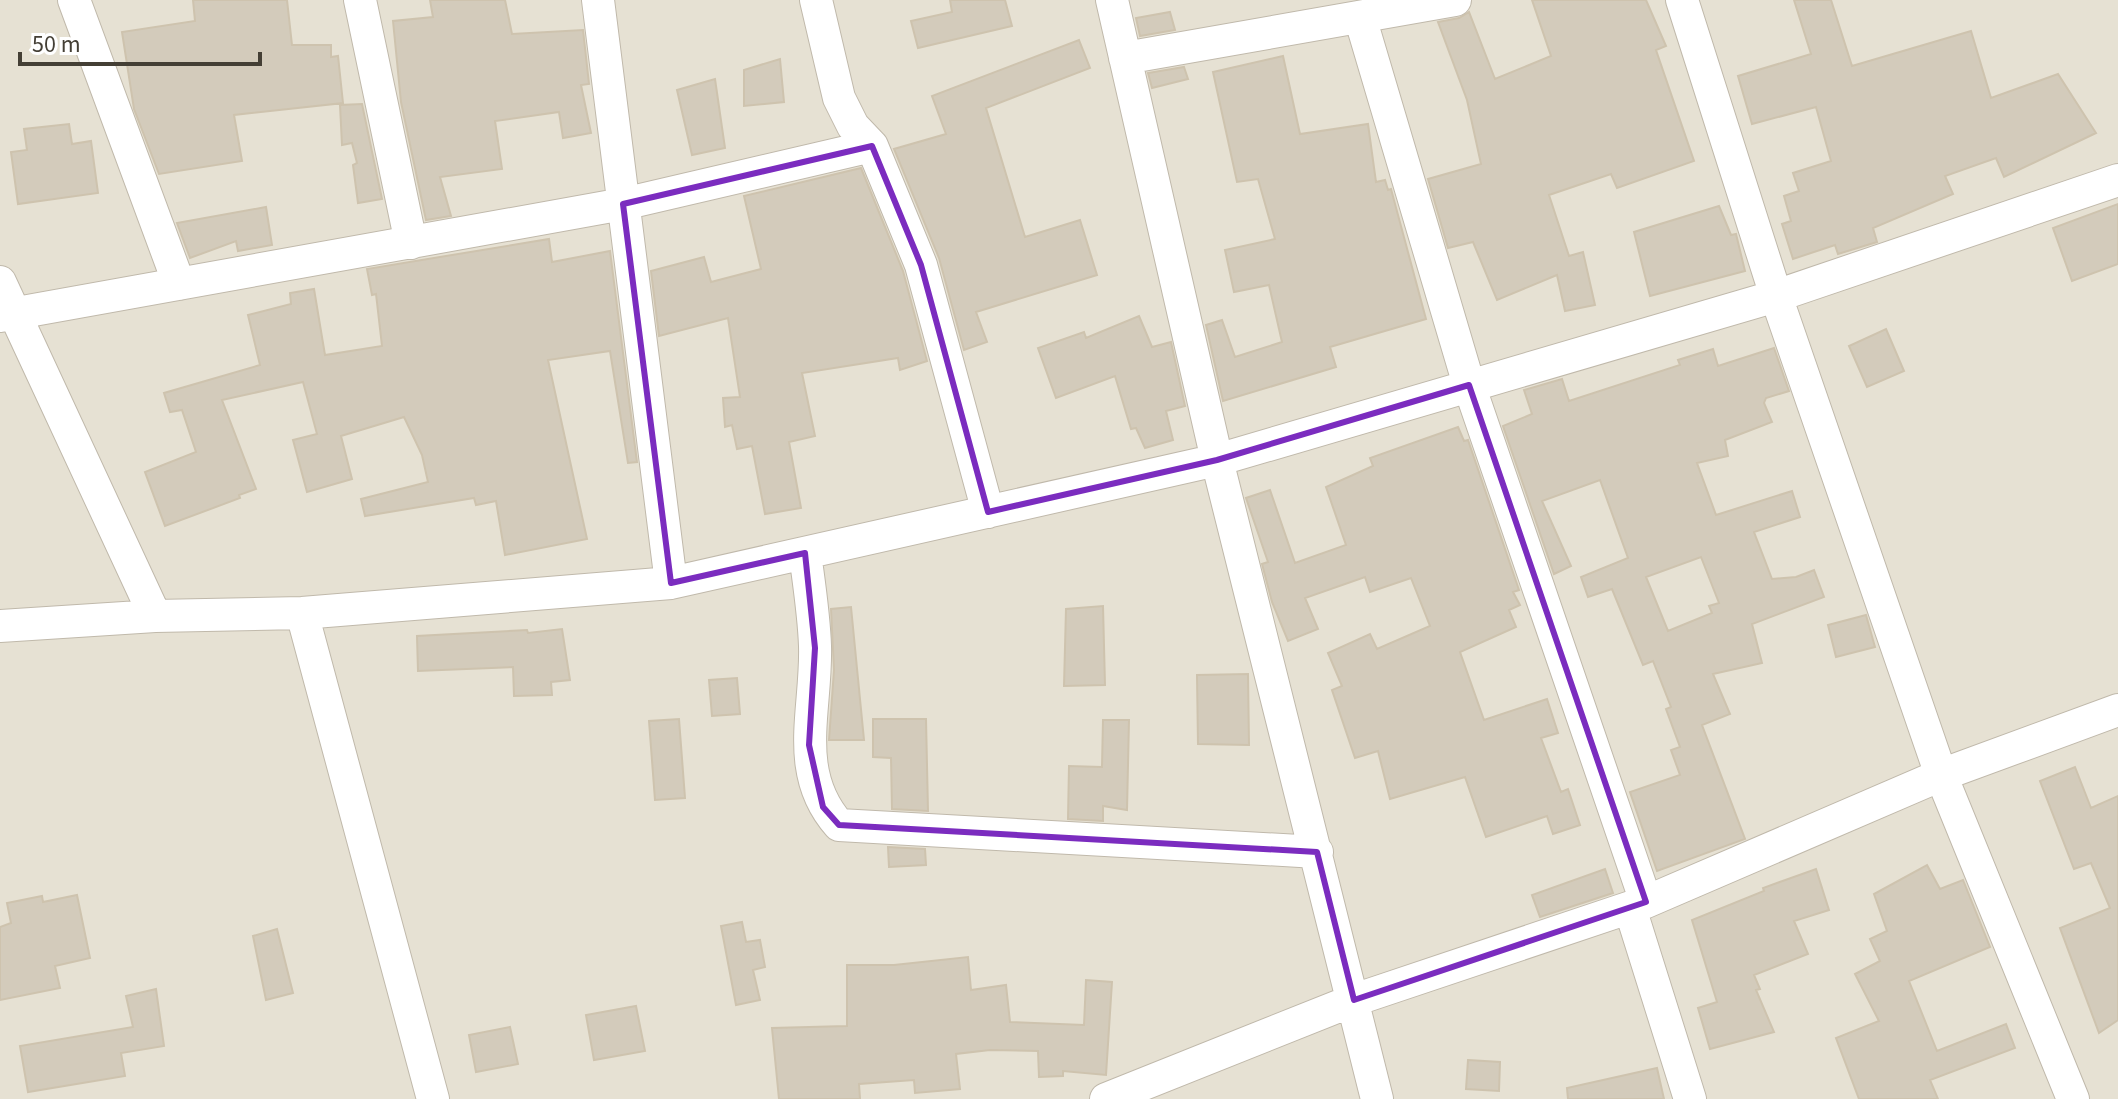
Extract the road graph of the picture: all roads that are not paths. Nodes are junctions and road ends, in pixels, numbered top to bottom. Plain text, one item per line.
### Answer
1 (74, 0) edge
2 (360, 0) edge
3 (598, 0) edge
4 (816, 0) edge
5 (1112, 0) edge
6 (1455, 0) edge
7 (1682, 0) edge
8 (1360, 17) junction
9 (1125, 58) junction
10 (872, 146) junction
11 (2118, 180) edge
12 (623, 204) junction
13 (411, 243) junction
14 (0, 282) edge
15 (179, 284) junction
16 (1776, 296) junction
17 (7, 315) edge
18 (1469, 385) junction
19 (1217, 460) junction
20 (988, 512) junction
21 (805, 553) junction
22 (671, 583) junction
23 (302, 613) junction
24 (155, 616) junction
25 (0, 626) edge
26 (2118, 710) edge
27 (1941, 775) junction
28 (1317, 852) junction
29 (1638, 905) junction
30 (1354, 1000) junction
31 (2062, 1096) edge
32 (433, 1099) edge
33 (1106, 1099) edge
34 (1377, 1099) edge
35 (1690, 1099) edge

1 - 15 street
2 - 13 street
3 - 12 street
4 - 10 street
5 - 9 street
6 - 8 street
7 - 16 street
8 - 9 street
8 - 18 street
9 - 19 street
10 - 12 street
10 - 20 street
11 - 16 street
12 - 13 street
12 - 22 street
13 - 15 street
14 - 17 street
15 - 17 street
16 - 18 street
16 - 27 street
17 - 24 street
18 - 19 street
18 - 29 street
19 - 20 street
19 - 28 street
20 - 21 street
21 - 22 street
21 - 28 street
22 - 23 street
23 - 24 street
23 - 32 street
24 - 25 street
26 - 27 street
27 - 29 street
27 - 31 street
28 - 30 street
29 - 30 street
29 - 35 street
30 - 33 street
30 - 34 street

